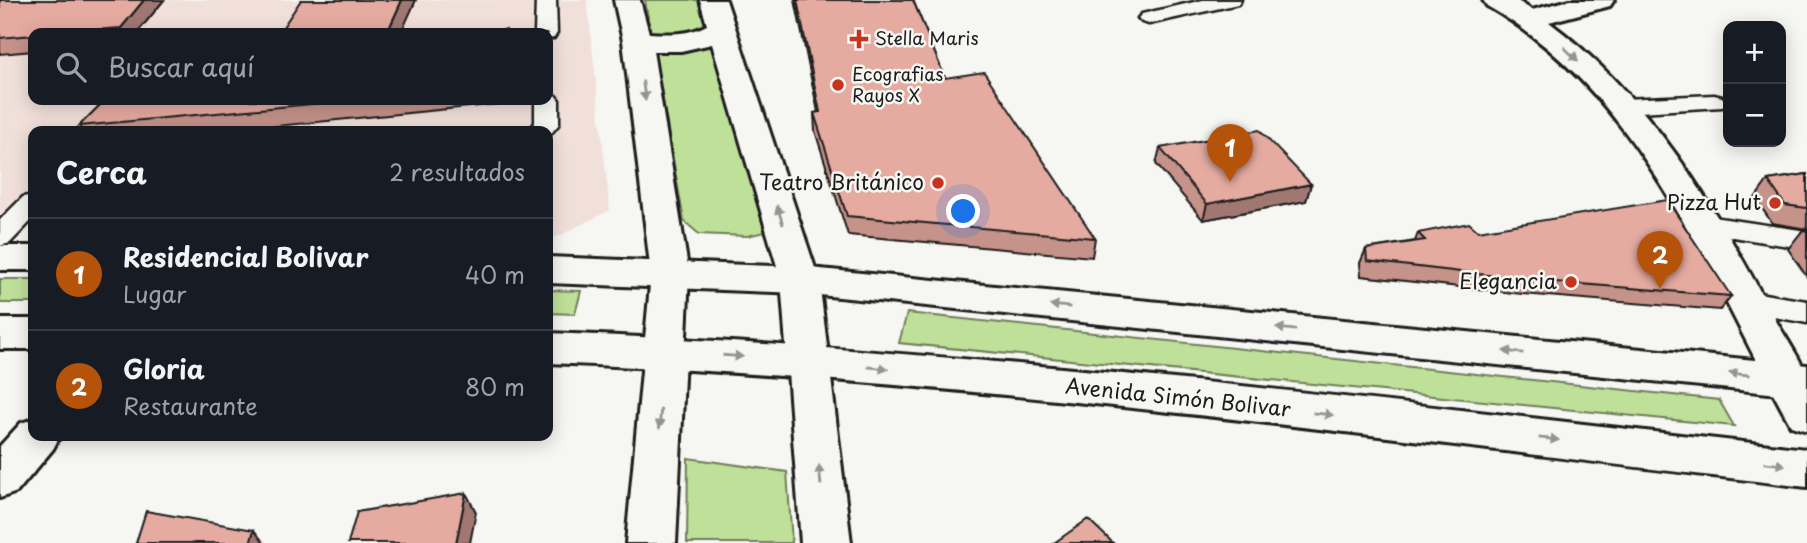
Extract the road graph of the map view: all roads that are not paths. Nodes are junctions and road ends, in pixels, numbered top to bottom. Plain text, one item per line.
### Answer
1 (546, 0) edge
2 (627, 0) edge
3 (1231, 0) edge
4 (1496, 0) edge
5 (1601, 0) edge
6 (718, 14) edge
7 (1149, 18) dead end
8 (1529, 19) junction
9 (546, 28) edge
10 (638, 41) junction
11 (1714, 102) dead end
12 (547, 105) edge
13 (1623, 106) junction
14 (545, 126) edge
15 (28, 209) edge
16 (1706, 225) junction
17 (0, 237) edge
18 (1807, 240) edge
19 (0, 258) edge
20 (28, 258) edge
21 (553, 270) edge
22 (670, 274) junction
23 (800, 280) junction
24 (1746, 302) junction
25 (1807, 312) edge
26 (0, 334) edge
27 (28, 334) edge
28 (553, 348) edge
29 (664, 351) junction
30 (810, 361) junction
31 (1800, 391) edge
32 (33, 441) edge
33 (1807, 468) edge
34 (0, 478) edge
35 (651, 543) edge
36 (827, 543) edge

1 - 9 lane
2 - 10 street
3 - 7 lane
4 - 8 street
5 - 8 street
6 - 10 street
23 -> 6 street
8 -> 13 street
10 -> 22 street
11 - 13 lane
12 - 14 lane
13 - 16 street
15 - 17 lane
16 - 18 lane
16 - 24 street
19 - 20 street
21 - 22 street
22 - 23 street
22 - 29 street
23 - 30 street
31 -> 23 street
24 - 25 lane
24 - 31 street
26 - 27 street
28 - 29 street, Avenida Simón Bolivar
29 -> 30 street, Avenida Simón Bolivar
29 -> 35 street
30 -> 33 street, Avenida Simón Bolivar
36 -> 30 street
32 - 34 street

